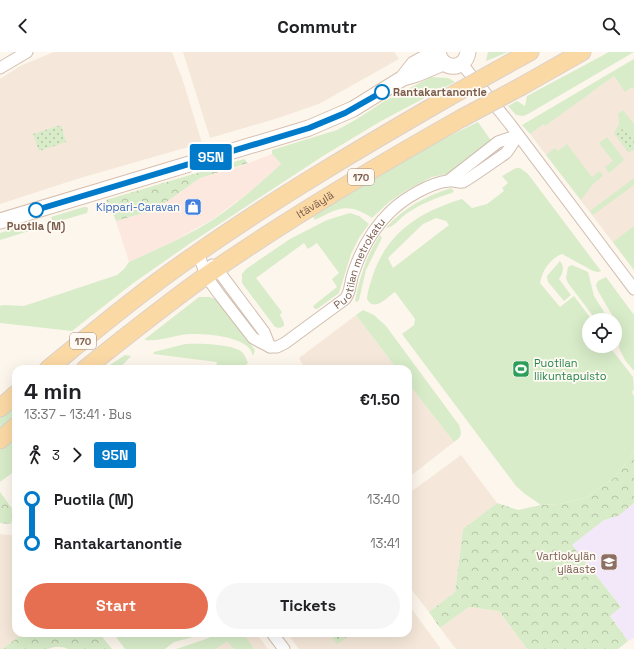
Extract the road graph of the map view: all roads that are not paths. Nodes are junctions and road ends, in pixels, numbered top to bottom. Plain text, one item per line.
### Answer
1 (27, 52) edge
2 (530, 52) edge
3 (582, 52) edge
4 (439, 56) edge
5 (465, 58) edge
6 (0, 68) edge
7 (518, 135) junction
8 (0, 221) edge
9 (198, 252) junction
10 (212, 272) junction
11 (634, 289) edge
12 (53, 365) edge
13 (90, 365) edge
14 (12, 398) edge
15 (0, 408) edge
16 (12, 430) edge
17 (0, 440) edge
18 (275, 637) edge
19 (284, 649) edge

1 - 6 street
2 - 9 main road, 170, bridge
3 - 10 main road, Itäväylä / 170, bridge
4 - 5 main road
4 - 8 main road
5 - 7 street
7 - 10 street, Puotilan metrokatu
7 - 11 street
9 - 10 street, Puotilan metrokatu
9 - 12 main road, 170
10 - 13 main road, Itäväylä / 170
14 - 15 main road
16 - 17 main road
18 - 19 street

